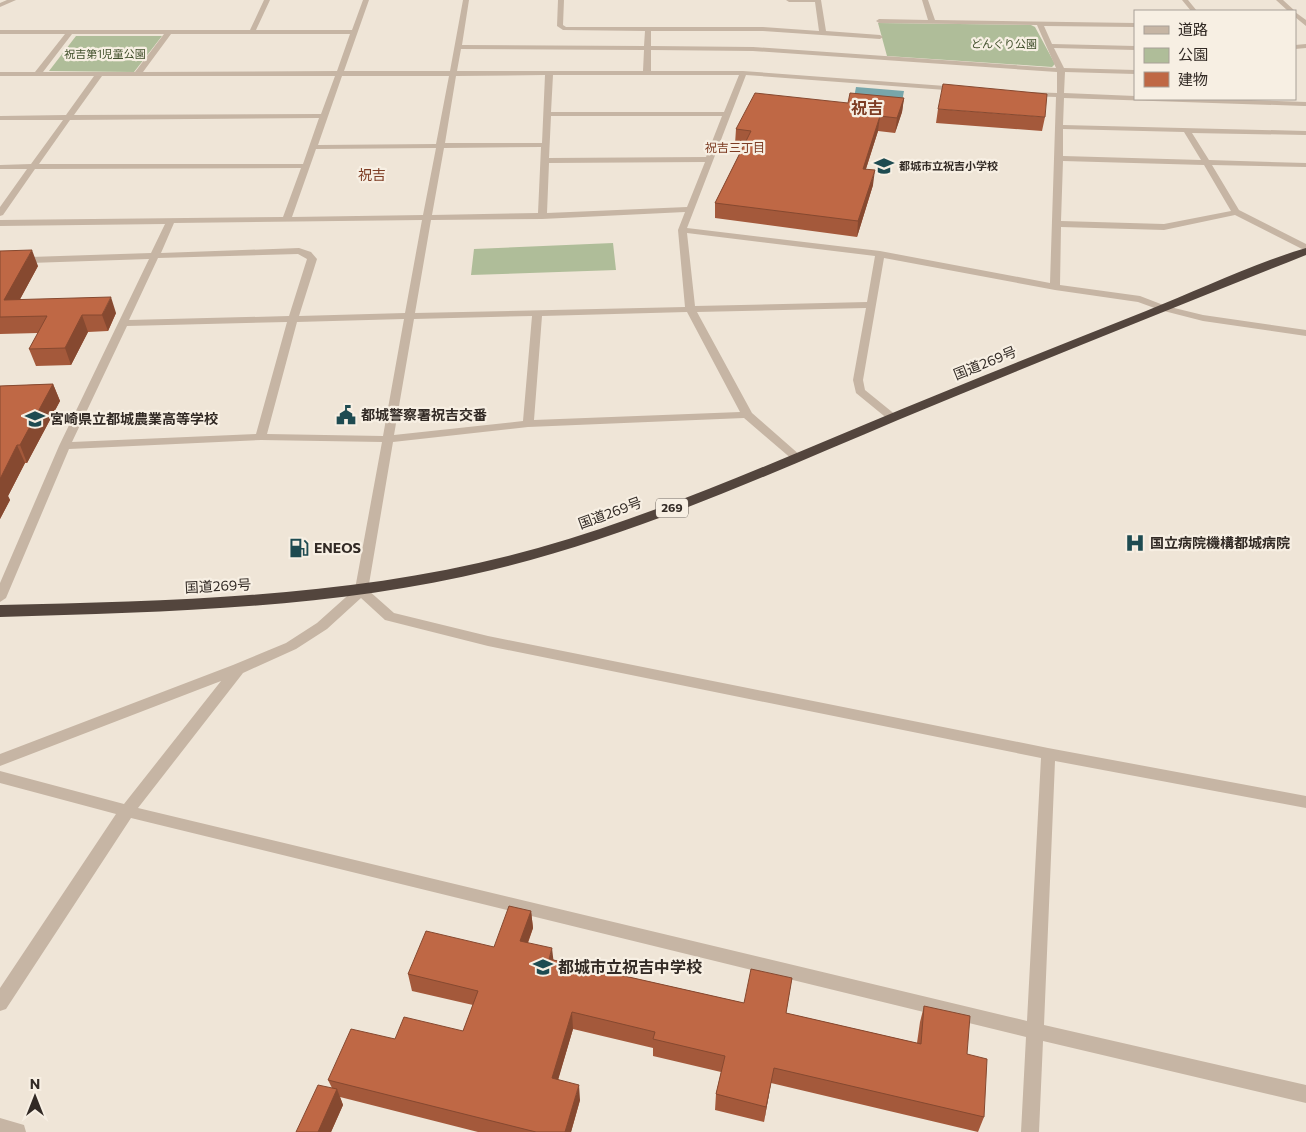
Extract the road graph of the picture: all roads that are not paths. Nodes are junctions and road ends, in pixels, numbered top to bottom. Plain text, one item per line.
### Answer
1 (13, 0) edge
2 (267, 0) edge
3 (366, 0) edge
4 (466, 0) edge
5 (561, 0) edge
6 (789, 0) edge
7 (818, 0) edge
8 (925, 0) edge
9 (1185, 0) edge
10 (1279, 0) edge
11 (0, 5) edge
12 (1193, 10) edge
13 (1291, 10) edge
14 (1296, 15) edge
15 (879, 21) dead end
16 (932, 21) junction
17 (1039, 23) junction
18 (1306, 24) edge
19 (1134, 25) edge
20 (648, 28) junction
21 (170, 31) junction
22 (0, 32) edge
23 (70, 32) junction
24 (252, 32) junction
25 (352, 32) junction
26 (823, 33) junction
27 (880, 37) dead end
28 (1051, 46) junction
29 (458, 47) junction
30 (1134, 48) edge
31 (647, 49) junction
32 (1061, 70) junction
33 (454, 72) junction
34 (1134, 72) edge
35 (38, 73) junction
36 (100, 73) junction
37 (138, 73) junction
38 (340, 73) junction
39 (647, 73) junction
40 (743, 73) junction
41 (0, 74) edge
42 (549, 74) junction
43 (973, 90) edge
44 (1022, 94) edge
45 (1061, 97) junction
46 (1134, 99) edge
47 (1152, 100) edge
48 (1305, 105) edge
49 (548, 114) junction
50 (726, 114) junction
51 (323, 116) junction
52 (0, 118) edge
53 (68, 118) junction
54 (1060, 127) junction
55 (1187, 130) junction
56 (1306, 133) edge
57 (441, 144) junction
58 (546, 145) junction
59 (312, 147) junction
60 (1059, 158) junction
61 (710, 159) junction
62 (545, 161) junction
63 (1205, 162) junction
64 (1306, 165) edge
65 (306, 166) junction
66 (0, 167) edge
67 (33, 167) junction
68 (691, 210) junction
69 (1236, 212) junction
70 (0, 213) edge
71 (542, 216) junction
72 (427, 217) junction
73 (287, 219) junction
74 (171, 221) junction
75 (0, 223) edge
76 (1057, 224) junction
77 (682, 230) junction
78 (1306, 250) edge
79 (880, 254) junction
80 (154, 255) junction
81 (0, 261) edge
82 (1055, 287) junction
83 (872, 305) junction
84 (690, 308) junction
85 (1163, 308) junction
86 (537, 314) junction
87 (410, 316) junction
88 (292, 319) junction
89 (123, 323) junction
90 (1306, 333) edge
91 (747, 415) junction
92 (893, 418) junction
93 (528, 424) junction
94 (261, 437) junction
95 (387, 439) junction
96 (65, 446) junction
97 (797, 458) junction
98 (361, 591) junction
99 (0, 598) edge
100 (0, 611) edge
101 (238, 669) junction
102 (1048, 754) junction
103 (0, 760) edge
104 (0, 777) edge
105 (1306, 802) edge
106 (127, 811) junction
107 (0, 1003) edge
108 (1034, 1031) junction
109 (1306, 1094) edge
110 (0, 1127) edge
111 (16, 1132) edge
112 (1030, 1132) edge

1 - 11 street
2 - 24 street
3 - 25 street
4 - 29 street
5 - 20 street
6 - 7 street
7 - 26 street
8 - 16 street
9 - 12 street
10 - 13 street
14 - 18 street
15 - 16 street
16 - 17 street
17 - 19 street
17 - 28 street
20 - 26 street
20 - 31 street
21 - 23 street
21 - 24 street
21 - 37 street
22 - 23 street
23 - 35 street
24 - 25 street
25 - 38 street
26 - 27 street
28 - 30 street
28 - 32 street
29 - 31 street
29 - 33 street
31 - 32 street
31 - 39 street
32 - 34 street
32 - 45 street
33 - 38 street
33 - 42 street
33 - 57 street
35 - 36 street
35 - 41 street
36 - 37 street
36 - 53 street
37 - 38 street
38 - 51 street
39 - 40 street
39 - 42 street
40 - 43 street
40 - 50 street
42 - 49 street
44 - 45 street
45 - 46 street
45 - 54 street
47 - 48 street
49 - 50 street
49 - 58 street
50 - 61 street
51 - 53 street
51 - 59 street
52 - 53 street
53 - 67 street
54 - 55 street
54 - 60 street
55 - 56 street
55 - 63 street
57 - 58 street
57 - 59 street
57 - 72 street
58 - 62 street
59 - 65 street
60 - 63 street
60 - 76 street
61 - 62 street
61 - 68 street
62 - 71 street
63 - 64 street
63 - 69 street
65 - 67 street
65 - 73 street
66 - 67 street
67 - 70 street
68 - 71 street
68 - 77 street
69 - 76 street
69 - 78 street
71 - 72 street
72 - 73 street
72 - 87 street
73 - 74 street
74 - 75 street
74 - 80 street
76 - 82 street
77 - 79 street
77 - 84 street
78 - 85 highway, 国道269号 / 269
79 - 82 street
79 - 83 street
80 - 81 street
80 - 88 street
80 - 89 street
82 - 85 street
83 - 84 street
83 - 92 street
84 - 86 street
84 - 91 street
85 - 90 street
85 - 92 highway, 国道269号 / 269
86 - 87 street
86 - 93 street
87 - 88 street
87 - 95 street
88 - 89 street
88 - 94 street
89 - 96 street
91 - 93 street
91 - 97 street
92 - 97 highway, 国道269号 / 269
93 - 95 street
94 - 95 street
94 - 96 street
95 - 98 street
96 - 99 street
97 - 98 highway, 国道269号 / 269
98 - 100 highway, 国道269号 / 269
98 - 101 street
98 - 102 street
101 - 103 street
101 - 106 street
102 - 105 street
102 - 108 street
104 - 106 street
106 - 107 street
106 - 108 street
108 - 109 street
108 - 112 street
110 - 111 street

